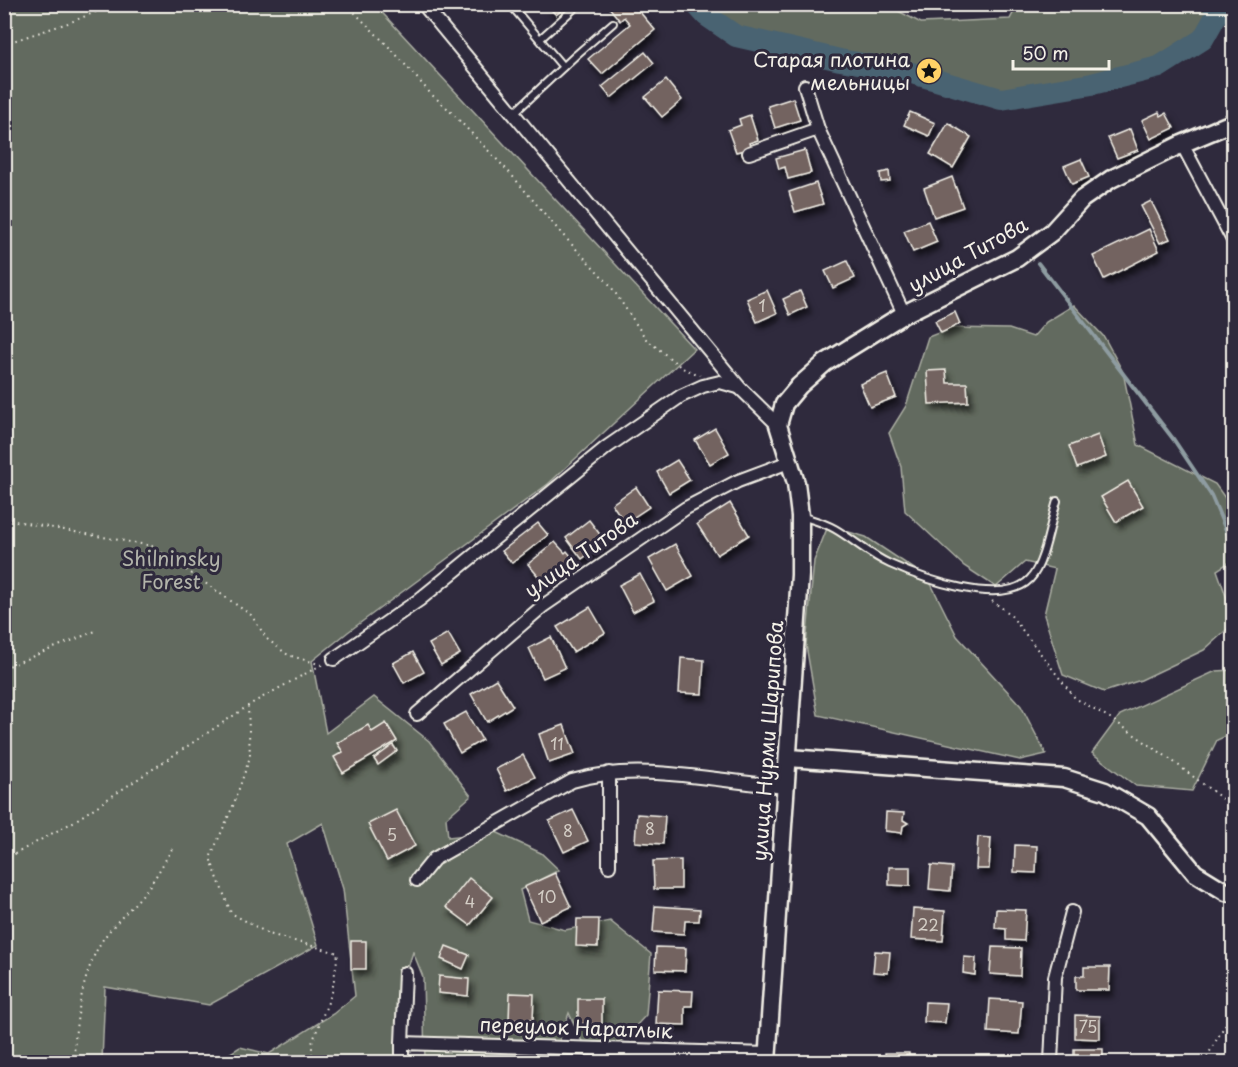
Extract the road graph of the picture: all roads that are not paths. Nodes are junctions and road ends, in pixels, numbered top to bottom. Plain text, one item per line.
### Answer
1 (423, 4) edge
2 (510, 4) edge
3 (579, 4) edge
4 (614, 23) dead end
5 (540, 39) junction
6 (563, 67) junction
7 (805, 86) dead end
8 (512, 114) junction
9 (1233, 122) edge
10 (818, 129) junction
11 (1182, 144) junction
12 (749, 153) dead end
13 (1233, 243) edge
14 (904, 314) junction
15 (740, 388) junction
16 (778, 425) junction
17 (789, 462) junction
18 (1057, 501) dead end
19 (800, 516) junction
20 (334, 659) road end
21 (417, 714) dead end
22 (789, 758) junction
23 (609, 773) junction
24 (787, 788) junction
25 (609, 866) dead end
26 (417, 880) dead end
27 (1233, 893) edge
28 (1072, 912) dead end
29 (405, 973) dead end
30 (402, 1043) junction
31 (768, 1058) edge
32 (402, 1062) edge
33 (1051, 1062) edge

1 - 8 street
2 - 5 lane
3 - 5 lane
4 - 6 lane
5 - 6 lane
6 - 8 lane
7 - 10 street, улица Титова
8 - 15 street
9 - 11 street, улица Титова
10 - 12 street
10 - 14 street, улица Титова
11 - 13 street
11 - 14 street, улица Титова
14 - 16 street, улица Титова
15 - 16 street
15 - 20 street
16 - 17 street, улица Нурми Шарипова
17 - 19 street, улица Нурми Шарипова
17 - 21 street, улица Титова
18 - 19 lane
19 - 22 street, улица Нурми Шарипова
22 - 24 street, улица Нурми Шарипова
22 - 27 street
23 - 24 street
23 - 25 street
23 - 26 street
24 - 31 street, улица Нурми Шарипова
28 - 33 street
29 - 30 street
30 - 31 street, переулок Наратлык
30 - 32 street

